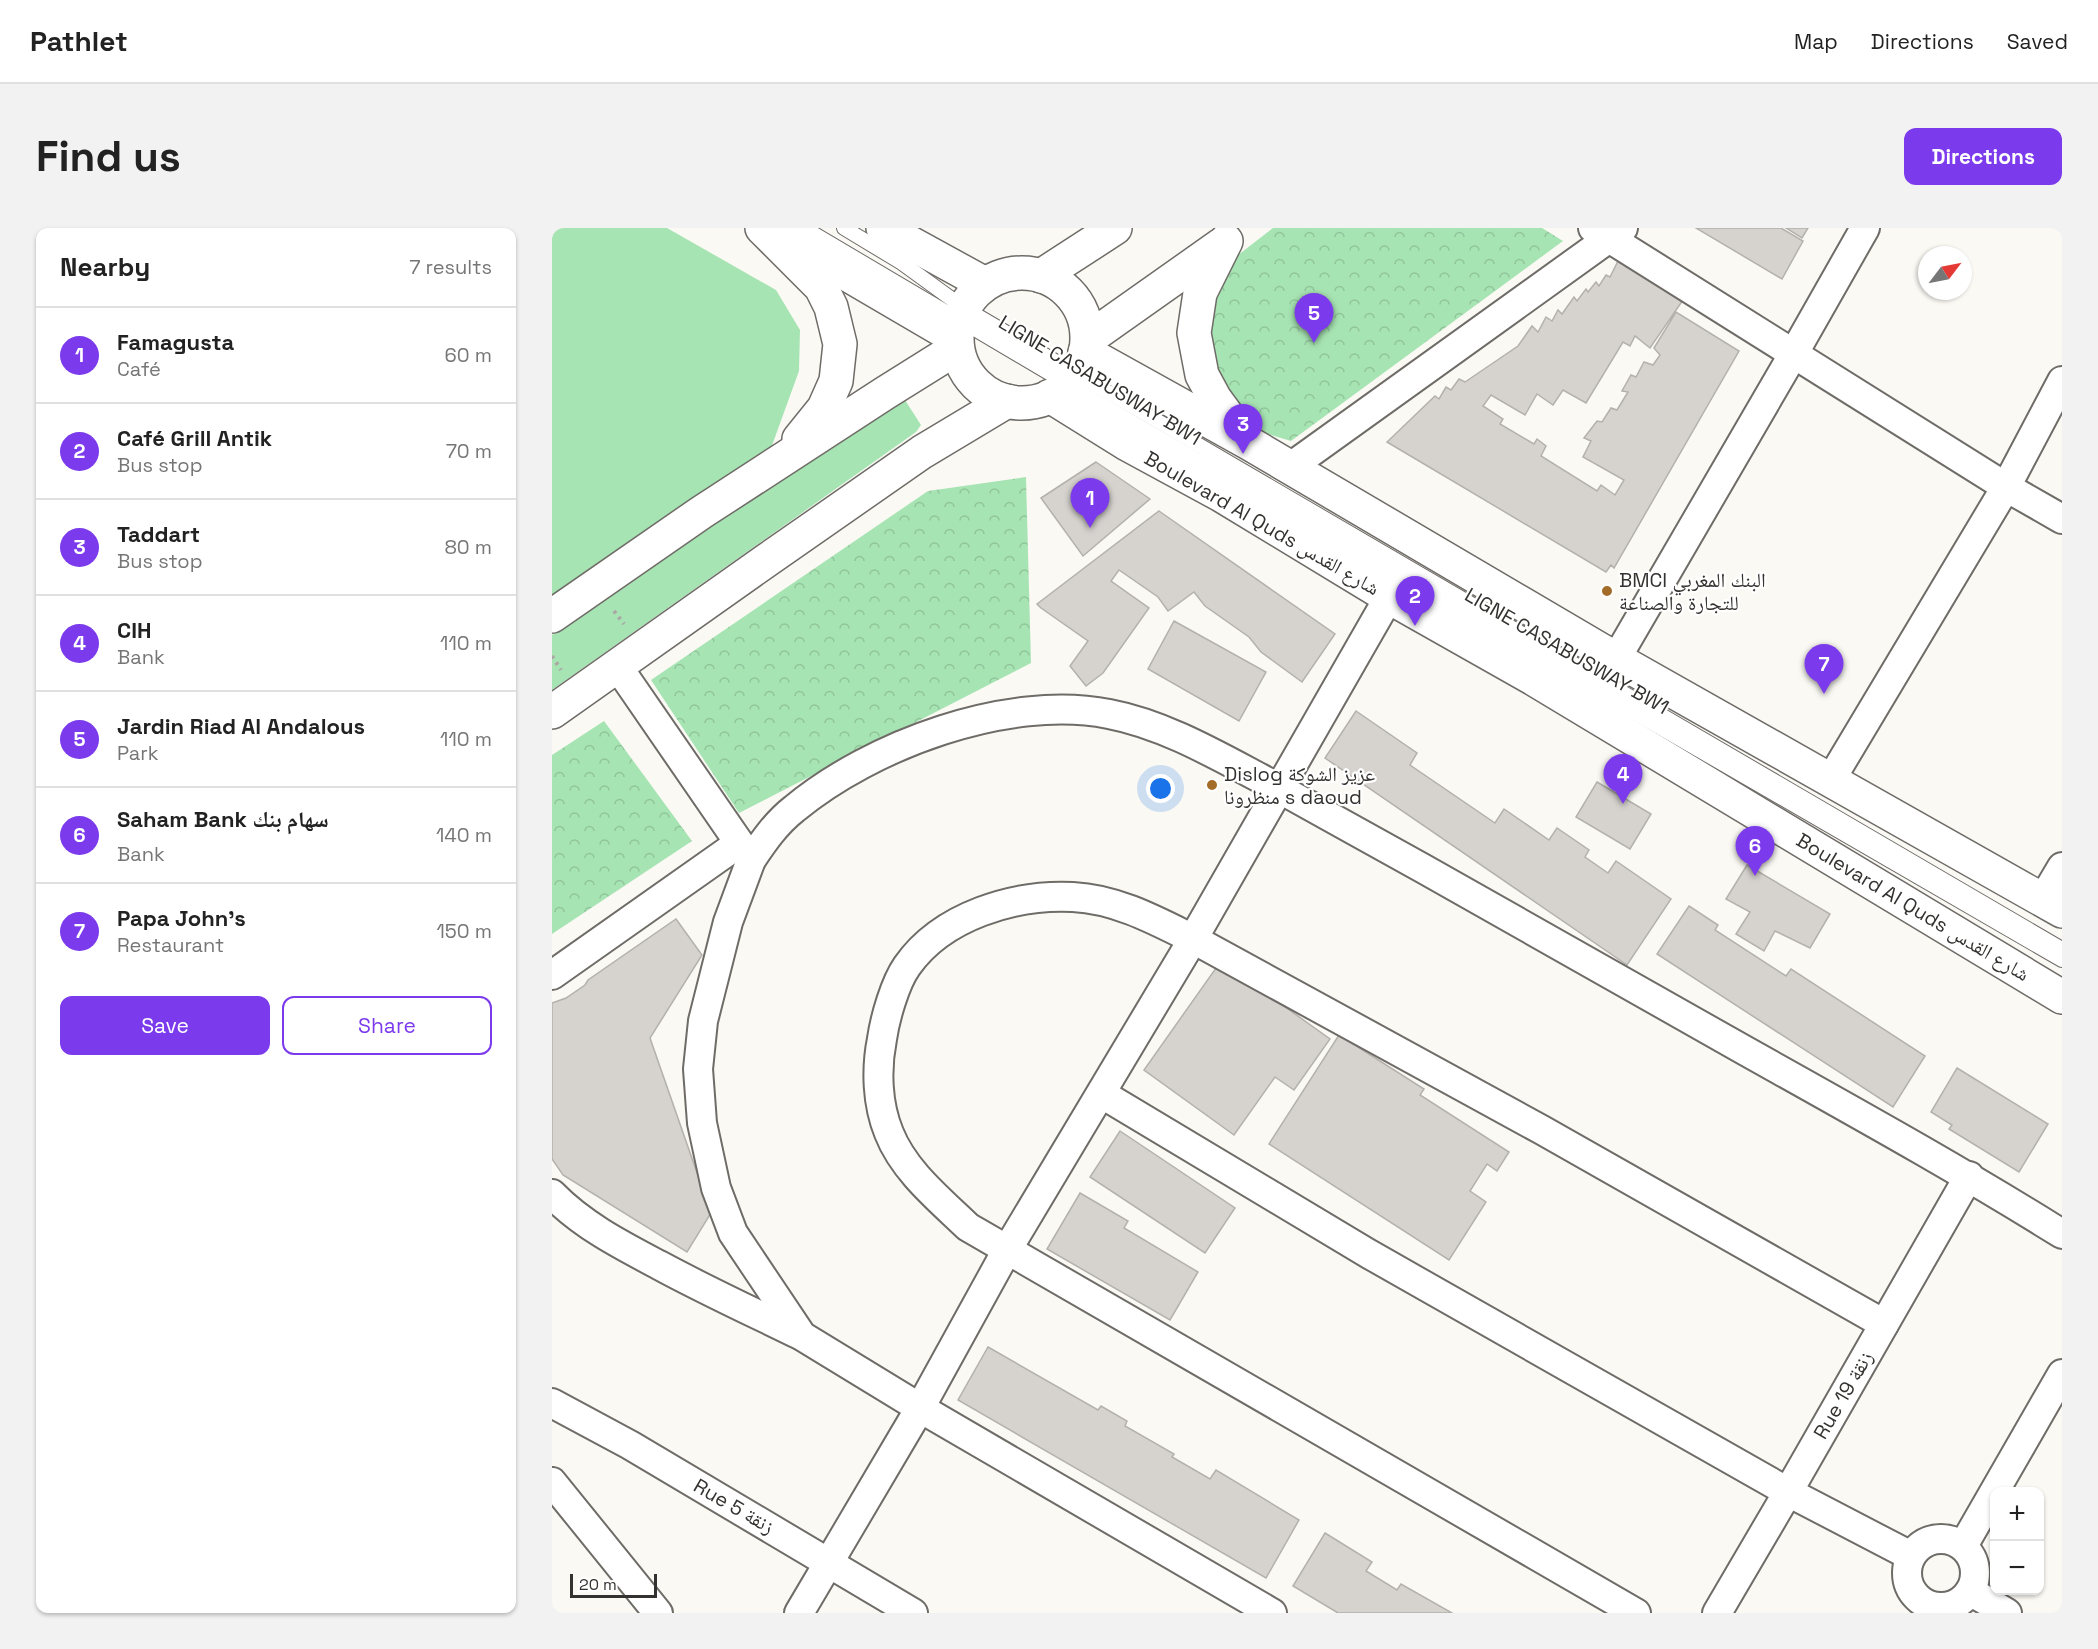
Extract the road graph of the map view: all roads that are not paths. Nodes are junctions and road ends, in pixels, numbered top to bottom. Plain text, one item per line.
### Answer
1 (762, 228) edge
2 (768, 228) edge
3 (804, 228) edge
4 (844, 228) edge
5 (883, 228) edge
6 (1115, 228) edge
7 (1864, 228) edge
8 (1608, 231) edge
9 (1234, 235) edge
10 (1041, 276) junction
11 (964, 319) junction
12 (1794, 353) junction
13 (1073, 369) junction
14 (2062, 381) edge
15 (1007, 401) junction
16 (1247, 442) junction
17 (785, 457) junction
18 (1289, 468) junction
19 (2006, 487) junction
20 (2062, 519) edge
21 (1389, 597) junction
22 (552, 616) edge
23 (629, 659) junction
24 (1616, 659) junction
25 (552, 712) edge
26 (1830, 781) junction
27 (1278, 788) junction
28 (744, 852) junction
29 (2062, 867) edge
30 (2052, 905) edge
31 (1193, 939) junction
32 (2062, 948) edge
33 (2062, 960) edge
34 (552, 975) edge
35 (2062, 997) edge
36 (1102, 1094) junction
37 (1969, 1176) junction
38 (552, 1194) edge
39 (2062, 1234) edge
40 (1007, 1250) junction
41 (1884, 1324) junction
42 (802, 1336) junction
43 (2062, 1374) edge
44 (552, 1404) edge
45 (920, 1408) junction
46 (552, 1482) edge
47 (1788, 1492) junction
48 (1963, 1546) junction
49 (1911, 1556) junction
50 (830, 1563) junction
51 (1970, 1591) junction
52 (1927, 1609) edge
53 (658, 1613) edge
54 (799, 1613) edge
55 (913, 1613) edge
56 (1272, 1613) edge
57 (1636, 1613) edge
58 (1717, 1613) edge
59 (2007, 1613) edge

1 - 17 main road
2 - 11 main road
3 - 11 lane, LIGNE CASABUSWAY BW1
4 - 11 lane, LIGNE CASABUSWAY BW1
5 - 11 main road
6 - 10 main road
7 - 12 street
8 - 12 street
8 - 18 street
9 - 13 main road
9 - 16 main road
10 - 11 main road
10 - 13 main road
11 - 13 lane, LIGNE CASABUSWAY BW1
11 - 15 main road
11 - 17 main road
12 - 19 street
12 - 24 street
13 - 15 main road
13 - 16 main road
13 - 21 main road, Boulevard Al Quds شارع القدس
13 - 32 lane, LIGNE CASABUSWAY BW1
13 - 33 lane, LIGNE CASABUSWAY BW1
14 - 19 street
15 - 23 main road
16 - 18 main road
17 - 22 main road
18 - 24 main road
19 - 20 street
19 - 26 street
21 - 27 street
21 - 35 main road, Boulevard Al Quds شارع القدس
23 - 25 main road
23 - 28 street
24 - 26 main road
26 - 30 main road
27 - 28 street
27 - 31 street
27 - 37 street
28 - 34 street
28 - 42 street
29 - 30 street
31 - 36 street
31 - 40 street
31 - 41 street
36 - 40 street
36 - 47 street
37 - 39 street
37 - 41 street, Rue 19 زنقة
38 - 42 street
40 - 45 street
40 - 57 street
41 - 47 street, Rue 19 زنقة
42 - 45 street
43 - 48 street
44 - 50 street, Rue 5 زنقة
45 - 50 street
45 - 56 street
46 - 53 street
47 - 49 street
47 - 58 street, Rue 19 زنقة
48 - 49 street
48 - 51 street
49 - 52 street
50 - 54 street
50 - 55 street, Rue 5 زنقة
51 - 52 street
51 - 59 street

